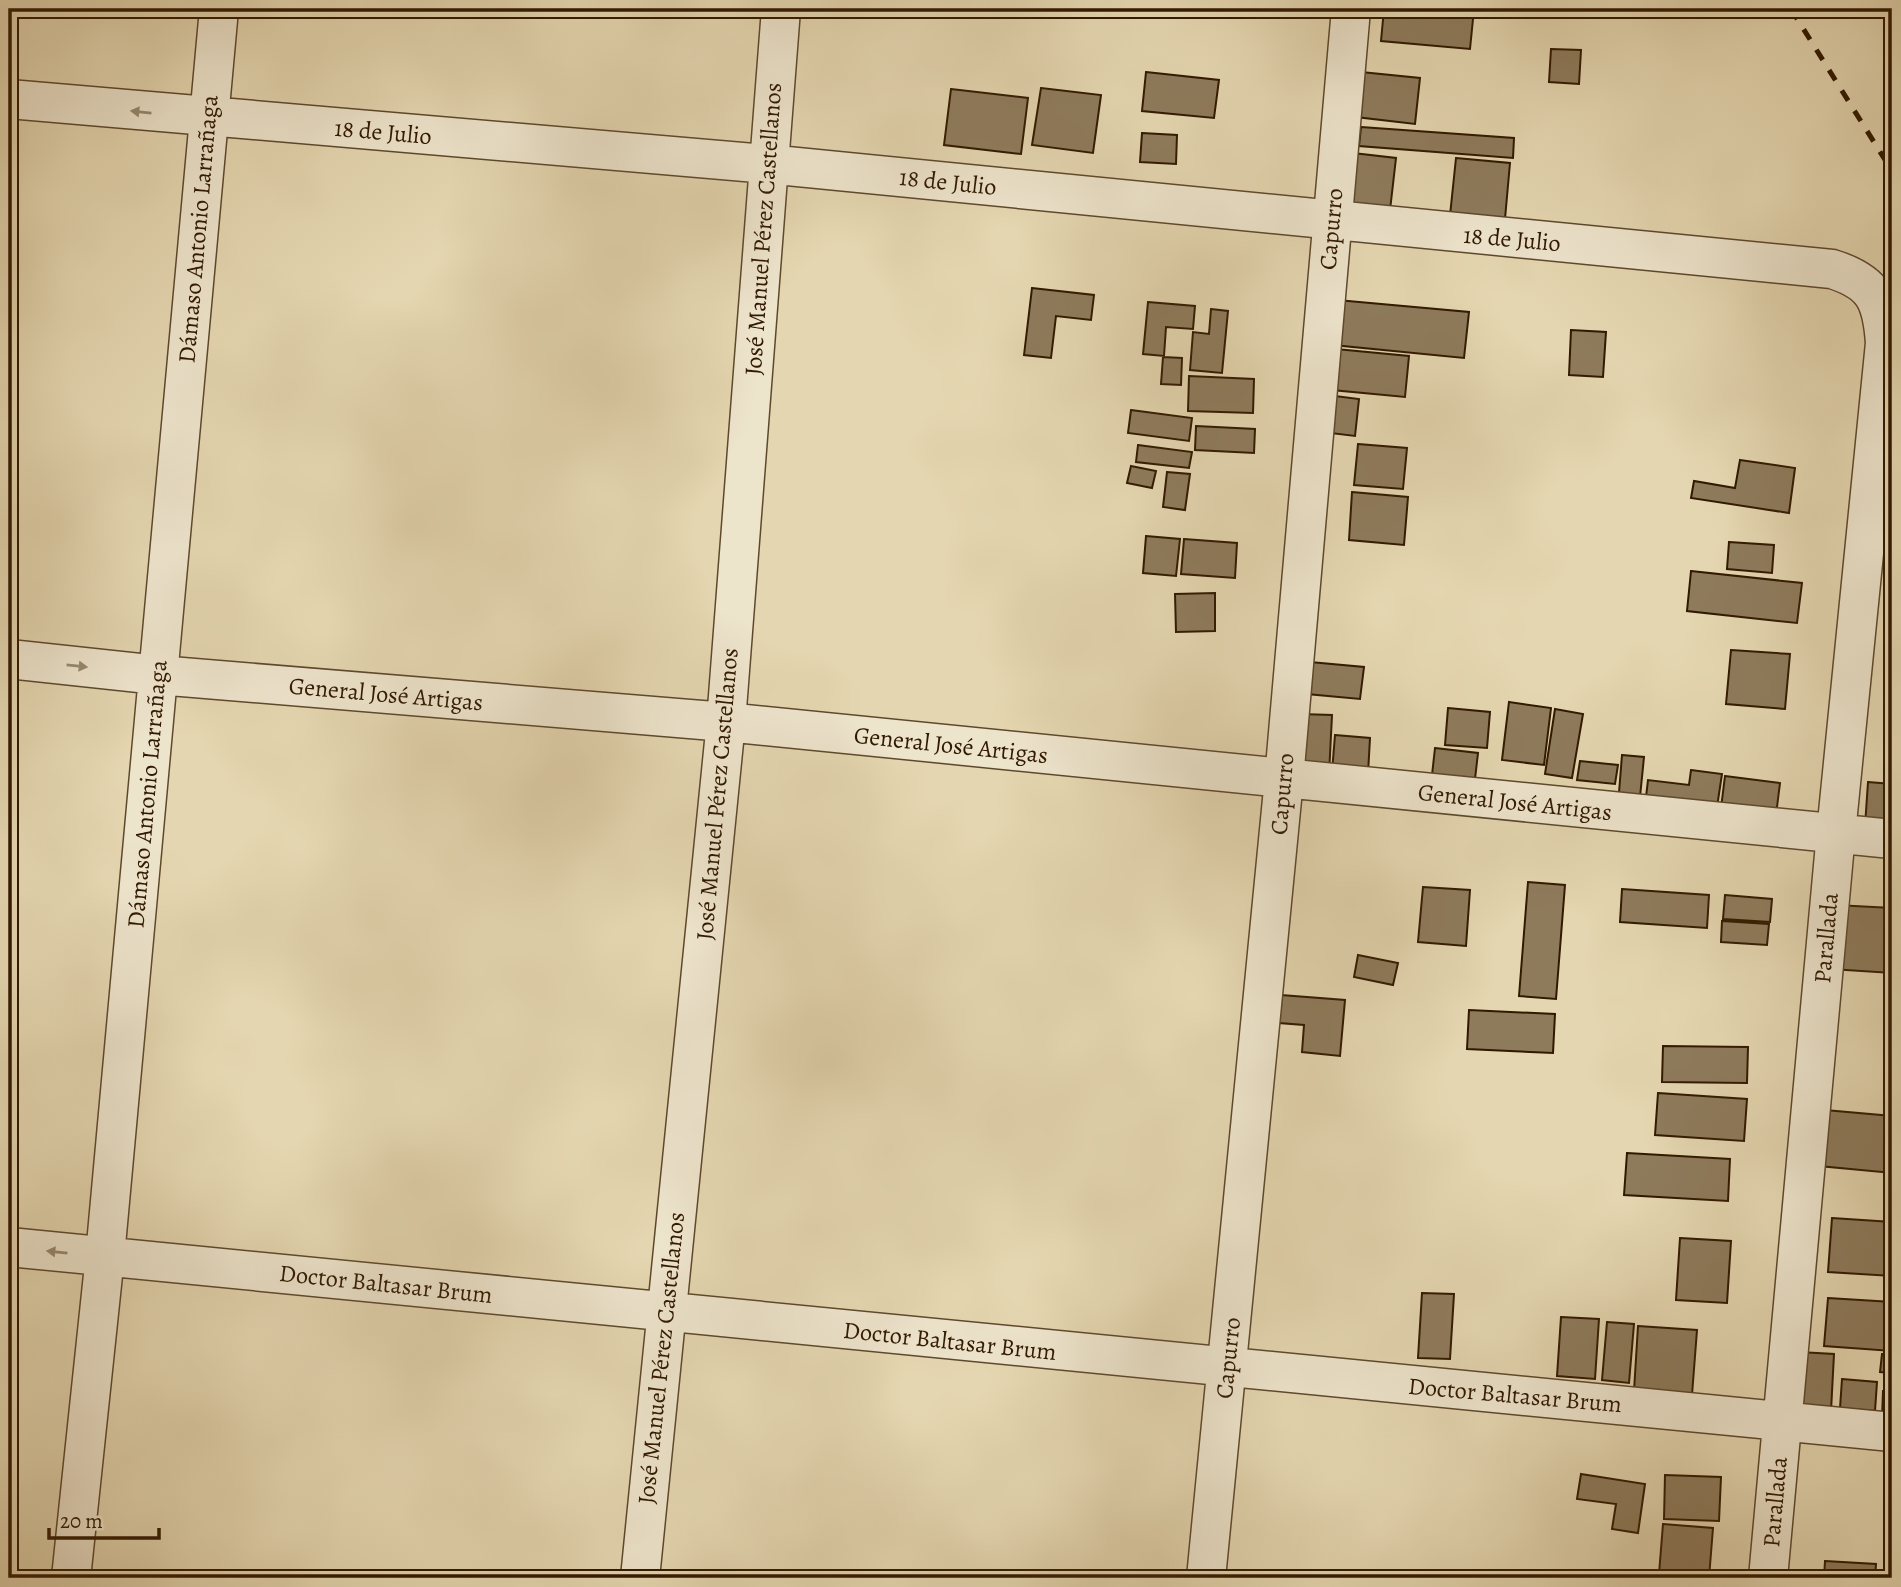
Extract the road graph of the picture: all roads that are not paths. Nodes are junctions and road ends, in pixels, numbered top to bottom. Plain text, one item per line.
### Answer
1 (219, 9) edge
2 (781, 9) edge
3 (1350, 9) edge
4 (9, 99) edge
5 (208, 118) junction
6 (767, 164) junction
7 (1331, 222) junction
8 (1876, 299) joint
9 (9, 659) edge
10 (158, 675) junction
11 (726, 722) junction
12 (1284, 779) junction
13 (1836, 833) junction
14 (1892, 839) edge
15 (9, 1247) edge
16 (105, 1256) junction
17 (665, 1312) junction
18 (1228, 1368) junction
19 (1782, 1420) junction
20 (1892, 1432) edge
21 (71, 1578) edge
22 (640, 1578) edge
23 (1206, 1578) edge
24 (1768, 1578) edge

1 - 5 street, Dámaso Antonio Larrañaga
2 - 6 street, José Manuel Pérez Castellanos
3 - 7 street, Capurro
5 -> 4 street, 18 de Julio
5 - 6 street, 18 de Julio
5 - 10 street, Dámaso Antonio Larrañaga
6 - 7 street, 18 de Julio
6 - 11 street, José Manuel Pérez Castellanos
7 - 8 street, 18 de Julio
7 - 12 street, Capurro
8 - 13 street, Parallada
9 -> 10 street, General José Artigas
10 - 11 street, General José Artigas
10 - 16 street, Dámaso Antonio Larrañaga
11 - 12 street, General José Artigas
11 - 17 street, José Manuel Pérez Castellanos
12 - 13 street, General José Artigas
12 - 18 street, Capurro
13 - 14 street, General José Artigas
13 - 19 street, Parallada
16 -> 15 street, Doctor Baltasar Brum
16 - 17 street, Doctor Baltasar Brum
16 - 21 street, Dámaso Antonio Larrañaga
17 - 18 street, Doctor Baltasar Brum
17 - 22 street, José Manuel Pérez Castellanos
18 - 19 street, Doctor Baltasar Brum
18 - 23 street, Capurro
19 - 20 street, Doctor Baltasar Brum
19 - 24 street, Parallada

